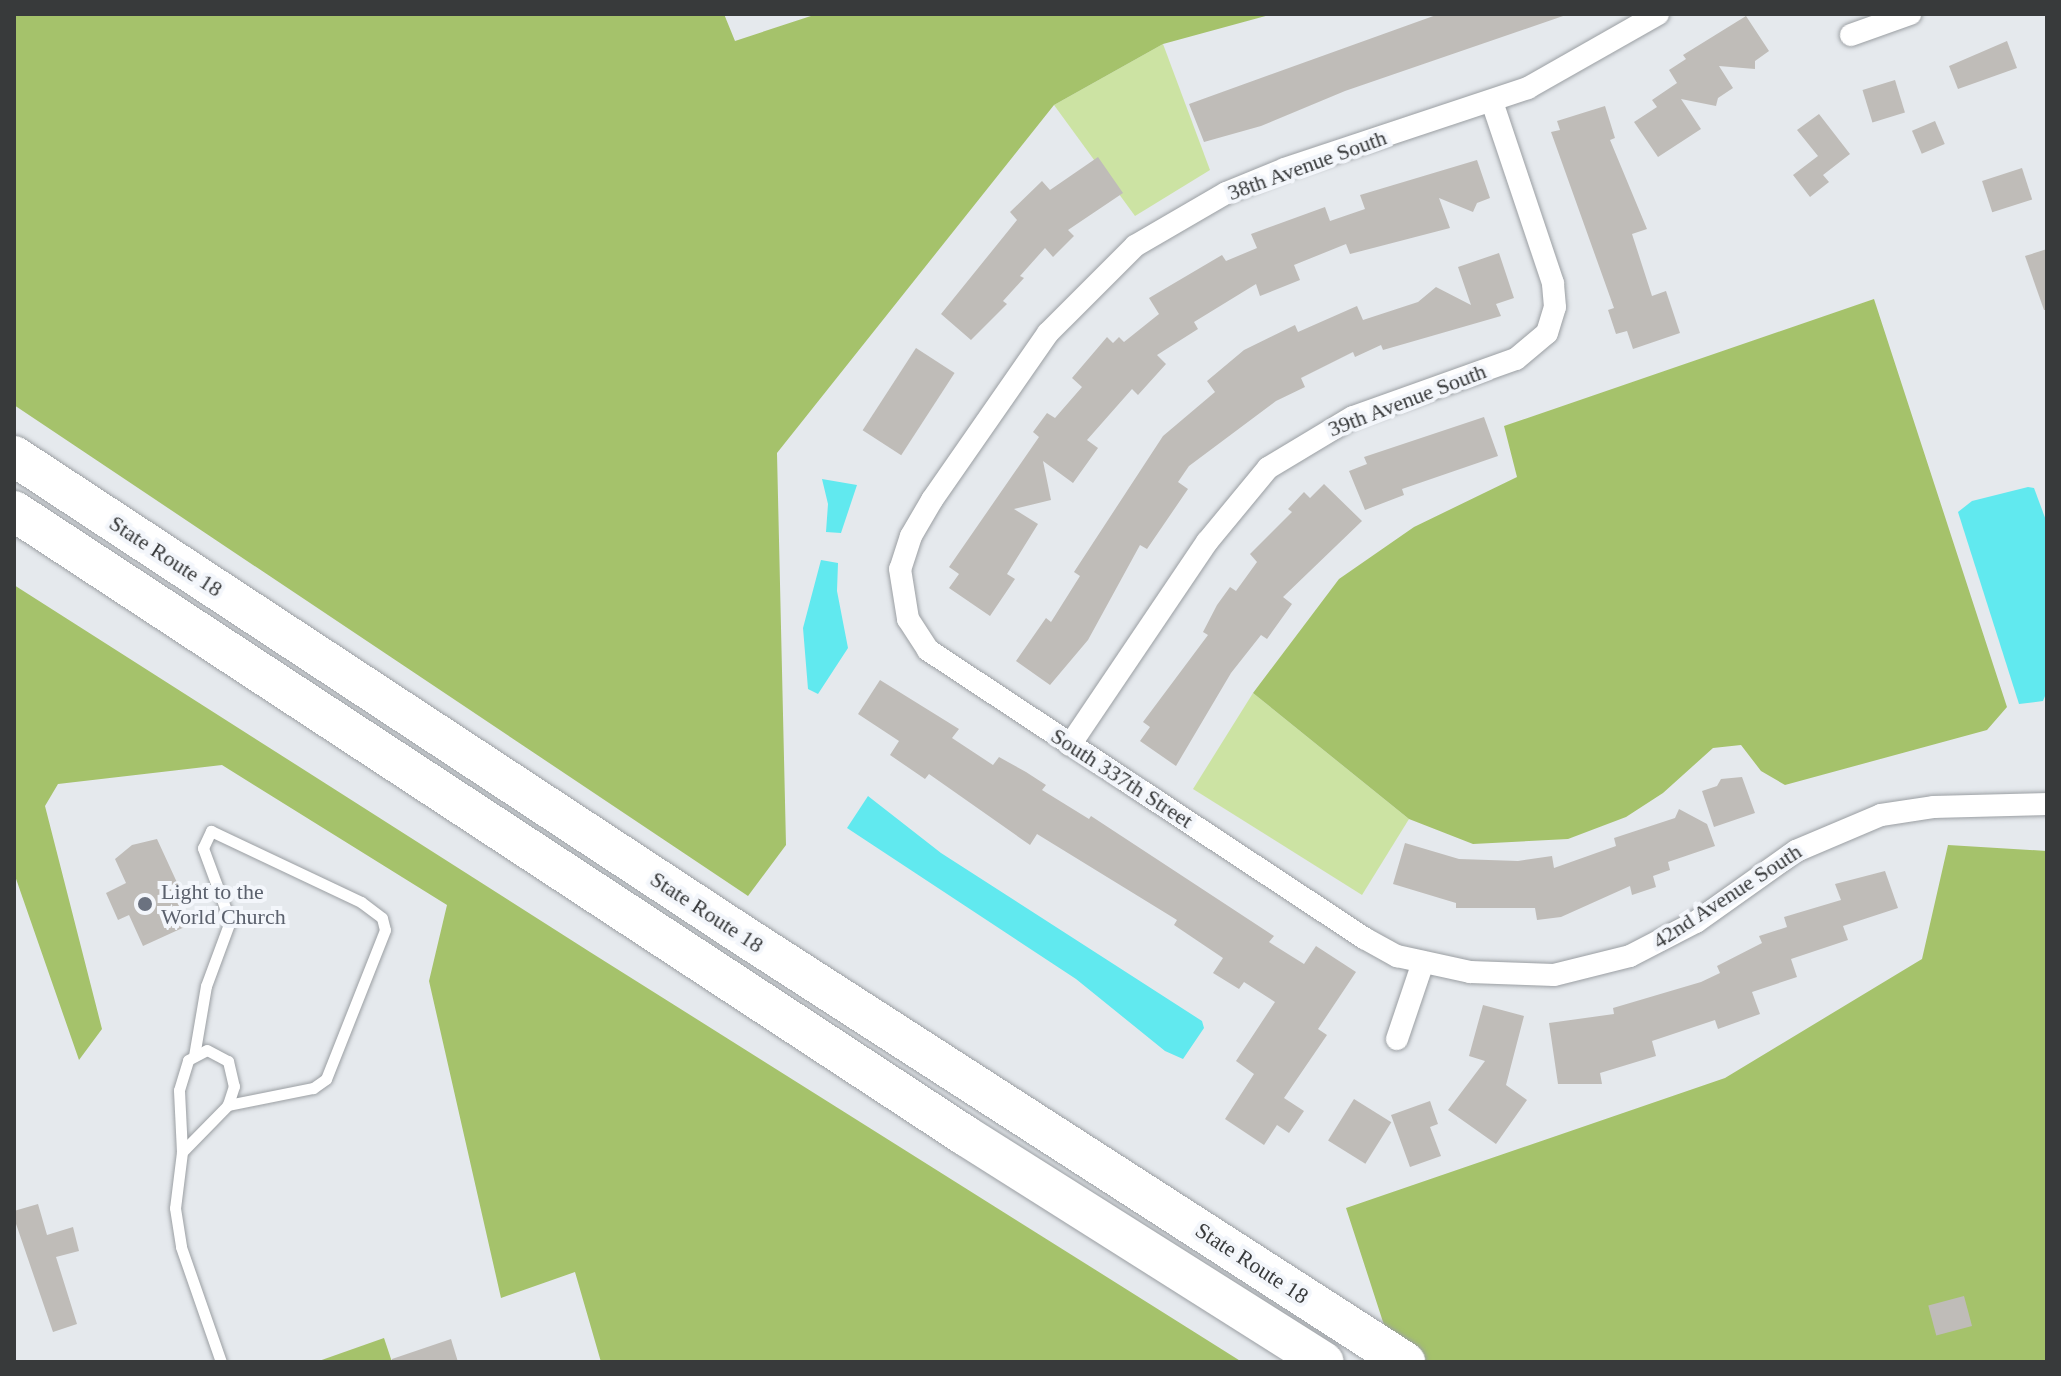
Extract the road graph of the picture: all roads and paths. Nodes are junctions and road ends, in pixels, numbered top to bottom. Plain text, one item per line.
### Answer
1 (1658, 14) edge
2 (1910, 14) edge
3 (1851, 35) dead end
4 (1492, 102) junction
5 (14, 456) edge
6 (14, 511) edge
7 (901, 599) joint
8 (1070, 745) junction
9 (2047, 804) edge
10 (1364, 938) joint
11 (1423, 962) junction
12 (1397, 1039) dead end
13 (194, 1056) junction
14 (228, 1105) junction
15 (182, 1152) junction
16 (221, 1362) edge
17 (1324, 1362) edge
18 (1405, 1362) edge

1 - 4 street, 38th Avenue South
2 - 3 street
4 - 7 street, 38th Avenue South
4 - 8 street, 39th Avenue South
5 - 18 highway, State Route 18
6 - 17 highway, State Route 18
7 - 8 street, South 337th Street
8 - 10 street, South 337th Street
9 - 11 street, 42nd Avenue South
10 - 11 street, 42nd Avenue South
11 - 12 street
13 - 14 lane
13 - 14 lane
13 - 15 lane
14 - 15 lane
15 - 16 lane

